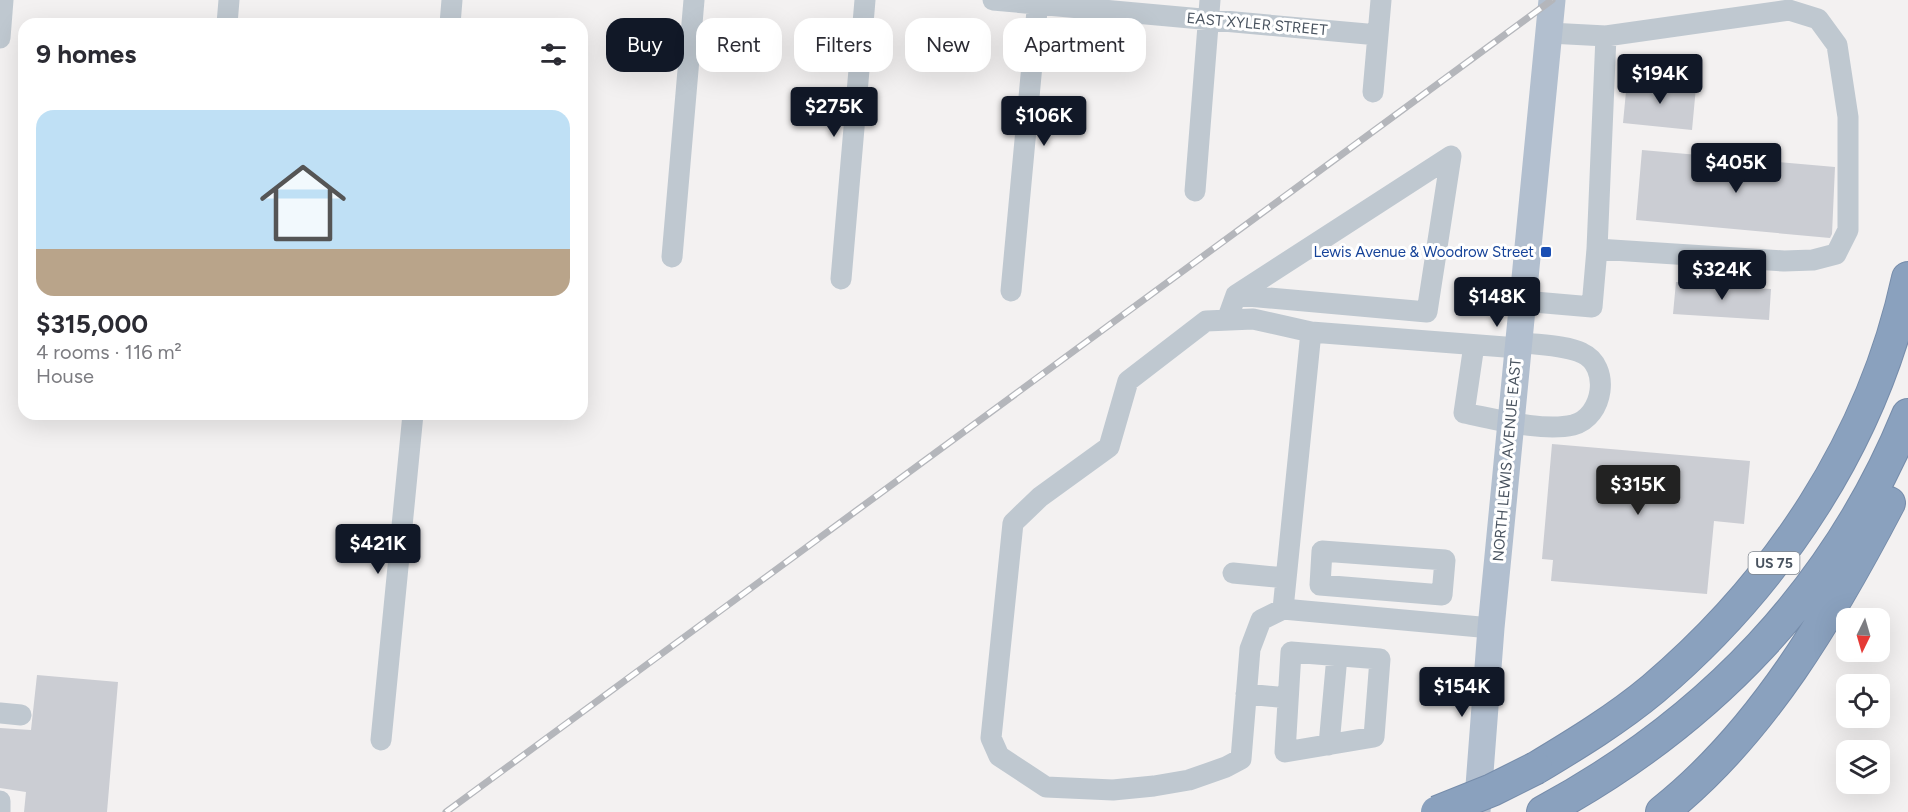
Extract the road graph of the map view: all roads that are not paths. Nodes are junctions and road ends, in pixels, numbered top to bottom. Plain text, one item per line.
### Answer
1 (3, 0) edge
2 (229, 0) edge
3 (453, 0) edge
4 (694, 0) edge
5 (866, 0) edge
6 (993, 0) edge
7 (1381, 0) edge
8 (1552, 0) edge
9 (1038, 2) edge
10 (1209, 10) edge
11 (228, 18) edge
12 (451, 18) edge
13 (1549, 33) junction
14 (1378, 35) junction
15 (1606, 36) junction
16 (0, 38) edge
17 (1373, 92) dead end
18 (1195, 191) dead end
19 (1597, 249) junction
20 (672, 258) dead end
21 (1908, 278) edge
22 (841, 279) dead end
23 (1011, 291) dead end
24 (1236, 295) junction
25 (1523, 301) junction
26 (1227, 320) junction
27 (1311, 332) junction
28 (1474, 345) junction
29 (1518, 345) junction
30 (1908, 415) edge
31 (412, 420) edge
32 (1511, 423) junction
33 (1908, 464) edge
34 (1321, 565) junction
35 (1287, 571) junction
36 (1233, 573) dead end
37 (1283, 609) junction
38 (1491, 628) junction
39 (1337, 656) junction
40 (1246, 694) junction
41 (1288, 698) junction
42 (381, 740) dead end
43 (1329, 745) junction
44 (0, 801) edge
45 (0, 812) edge
46 (1437, 812) edge
47 (1477, 812) edge
48 (1543, 812) edge
49 (1662, 812) edge

1 - 16 street
2 - 11 street
3 - 12 street
4 - 20 street
5 - 22 street
6 - 9 street, EAST XYLER STREET
7 - 14 street
8 - 13 main road, NORTH LEWIS AVENUE EAST
9 - 10 street, EAST XYLER STREET
9 - 23 street
10 - 14 street, EAST XYLER STREET
10 - 18 street
13 - 15 street
13 - 25 main road, NORTH LEWIS AVENUE EAST
14 - 17 street
15 - 19 street
15 - 19 street
19 - 25 street
21 - 46 highway, US 75, bridge
24 - 24 street
24 - 26 street
25 - 29 main road, NORTH LEWIS AVENUE EAST
26 - 27 street
26 - 40 street
27 - 28 street
27 - 35 street
28 - 29 street
28 - 32 street
29 - 32 main road, NORTH LEWIS AVENUE EAST
29 - 32 street
30 - 48 highway, US 75
31 - 42 street
32 - 38 main road, NORTH LEWIS AVENUE EAST
33 - 49 highway
34 - 34 street
34 - 35 street
35 - 36 street
35 - 37 street
37 - 38 street
37 - 40 street
38 - 47 main road, NORTH LEWIS AVENUE EAST
39 - 41 street
39 - 43 street
39 - 43 street
40 - 41 street
41 - 43 street
44 - 45 street

